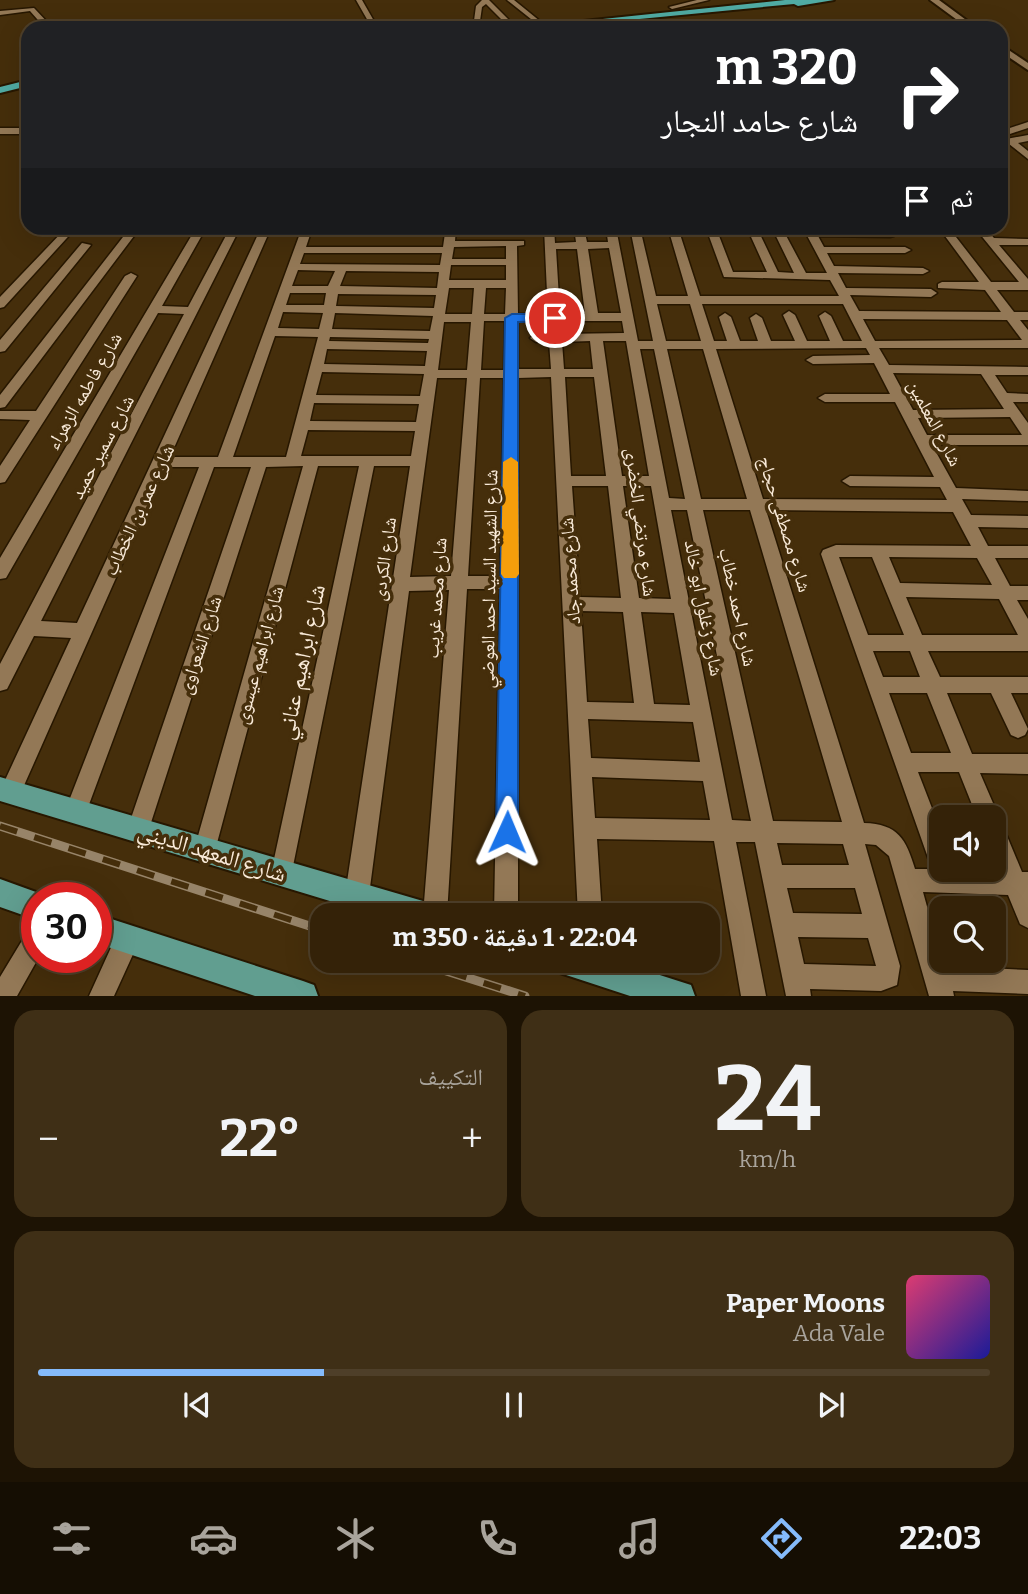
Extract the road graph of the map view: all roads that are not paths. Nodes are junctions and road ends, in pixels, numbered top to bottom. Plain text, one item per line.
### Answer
1 (16, 0) edge
2 (361, 0) edge
3 (510, 0) edge
4 (706, 0) edge
5 (758, 0) edge
6 (809, 0) edge
7 (830, 0) edge
8 (934, 0) edge
9 (485, 1) edge
10 (661, 1) edge
11 (773, 4) junction
12 (672, 7) junction
13 (727, 9) junction
14 (17, 11) junction
15 (0, 13) edge
16 (683, 13) junction
17 (43, 21) edge
18 (372, 21) edge
19 (477, 21) edge
20 (506, 21) edge
21 (538, 21) edge
22 (605, 21) edge
23 (609, 21) edge
24 (963, 21) edge
25 (1008, 53) edge
26 (1028, 67) edge
27 (21, 83) edge
28 (0, 88) edge
29 (0, 124) edge
30 (21, 124) edge
31 (1028, 125) edge
32 (0, 131) edge
33 (21, 131) edge
34 (1008, 132) edge
35 (1028, 140) edge
36 (1008, 142) edge
37 (1012, 142) junction
38 (1028, 156) edge
39 (64, 235) edge
40 (130, 235) edge
41 (197, 235) edge
42 (232, 235) edge
43 (263, 235) edge
44 (304, 235) edge
45 (332, 235) edge
46 (549, 235) edge
47 (580, 235) edge
48 (637, 235) edge
49 (675, 235) edge
50 (714, 235) edge
51 (755, 235) edge
52 (781, 235) edge
53 (812, 235) edge
54 (949, 235) edge
55 (985, 235) edge
56 (613, 236) edge
57 (991, 242) junction
58 (1028, 242) edge
59 (86, 244) dead end
60 (582, 245) junction
61 (550, 246) junction
62 (299, 250) junction
63 (820, 250) junction
64 (905, 250) dead end
65 (447, 257) edge
66 (512, 262) junction
67 (293, 267) junction
68 (342, 267) junction
69 (923, 271) dead end
70 (131, 276) dead end
71 (774, 276) junction
72 (802, 277) junction
73 (480, 284) junction
74 (512, 284) junction
75 (839, 285) junction
76 (989, 286) junction
77 (1028, 286) edge
78 (285, 289) junction
79 (333, 289) junction
80 (651, 300) junction
81 (695, 300) junction
82 (0, 304) edge
83 (278, 308) junction
84 (329, 308) junction
85 (153, 309) junction
86 (194, 311) junction
87 (789, 315) dead end
88 (855, 315) junction
89 (825, 316) dead end
90 (1011, 316) junction
91 (1028, 316) edge
92 (592, 317) junction
93 (628, 317) junction
94 (725, 317) dead end
95 (477, 318) junction
96 (512, 318) junction
97 (555, 318) junction
98 (756, 318) dead end
99 (437, 328) junction
100 (269, 332) junction
101 (536, 338) dead end
102 (555, 338) junction
103 (596, 338) junction
104 (324, 339) junction
105 (632, 341) junction
106 (1028, 341) edge
107 (870, 342) junction
108 (802, 343) junction
109 (838, 343) junction
110 (708, 344) junction
111 (735, 344) junction
112 (766, 344) junction
113 (660, 345) junction
114 (0, 348) edge
115 (813, 360) dead end
116 (882, 364) junction
117 (316, 368) junction
118 (985, 370) junction
119 (1028, 371) edge
120 (431, 372) junction
121 (600, 373) junction
122 (473, 374) junction
123 (511, 374) junction
124 (558, 374) junction
125 (1003, 397) junction
126 (825, 398) dead end
127 (900, 398) junction
128 (1028, 398) edge
129 (309, 399) junction
130 (427, 400) junction
131 (0, 404) edge
132 (1013, 413) junction
133 (909, 414) junction
134 (0, 415) edge
135 (41, 416) junction
136 (302, 425) junction
137 (423, 427) junction
138 (1027, 432) edge
139 (923, 440) junction
140 (261, 460) junction
141 (303, 460) junction
142 (216, 461) junction
143 (368, 461) junction
144 (418, 461) junction
145 (161, 462) junction
146 (0, 478) edge
147 (564, 481) junction
148 (615, 481) junction
149 (658, 481) junction
150 (850, 481) dead end
151 (894, 482) junction
152 (1028, 496) edge
153 (955, 501) junction
154 (663, 504) junction
155 (694, 505) junction
156 (757, 505) junction
157 (907, 506) junction
158 (1028, 522) edge
159 (878, 551) junction
160 (983, 551) junction
161 (1028, 552) edge
162 (0, 573) edge
163 (510, 582) junction
164 (458, 583) junction
165 (401, 584) junction
166 (894, 590) junction
167 (1005, 593) junction
168 (1028, 593) edge
169 (572, 604) junction
170 (631, 605) junction
171 (682, 606) junction
172 (29, 628) junction
173 (84, 631) junction
174 (1028, 636) edge
175 (917, 642) junction
176 (862, 643) junction
177 (1028, 643) edge
178 (0, 683) edge
179 (876, 685) junction
180 (934, 685) junction
181 (997, 685) junction
182 (1028, 685) edge
183 (579, 710) junction
184 (645, 712) junction
185 (702, 714) junction
186 (1018, 729) dead end
187 (905, 762) junction
188 (966, 763) junction
189 (1028, 764) edge
190 (582, 767) junction
191 (713, 772) junction
192 (5, 790) edge
193 (983, 805) edge
194 (76, 811) junction
195 (586, 828) junction
196 (138, 830) junction
197 (929, 830) edge
198 (724, 831) junction
199 (764, 831) junction
200 (854, 833) junction
201 (205, 850) junction
202 (1006, 854) edge
203 (282, 873) junction
204 (774, 876) junction
205 (929, 876) edge
206 (863, 877) junction
207 (907, 880) junction
208 (1022, 884) edge
209 (0, 893) edge
210 (357, 895) junction
211 (21, 900) edge
212 (383, 903) edge
213 (436, 903) edge
214 (506, 903) edge
215 (589, 903) edge
216 (1028, 916) edge
217 (784, 925) junction
218 (877, 926) junction
219 (112, 934) edge
220 (128, 939) junction
221 (21, 965) edge
222 (614, 973) edge
223 (1028, 982) edge
224 (797, 986) edge
225 (940, 987) edge
226 (3, 996) edge
227 (101, 996) edge
228 (303, 996) edge
229 (680, 996) edge
230 (754, 996) edge

1 - 14 street
2 - 18 street
3 - 21 street
4 - 12 street
4 - 13 street
5 - 11 street
6 - 11 highway
7 - 23 highway
8 - 24 street
9 - 19 street
9 - 20 street
10 - 12 street
11 - 13 highway
12 - 16 street
13 - 16 highway
14 - 15 street
14 - 17 street
16 - 22 highway
25 - 26 street
27 - 28 highway
29 - 30 street
31 - 34 street
32 - 33 street
35 - 37 street
36 - 37 street
37 - 38 street
39 - 82 street
40 - 131 street
41 - 85 street, شارع فاطمه الزهراء
42 - 86 street, شارع سمير حميد
43 - 145 street, شارع عمر بن الخطاب
44 - 62 street
45 - 65 street
46 - 61 street, شارع محمد جاد
47 - 60 street
48 - 80 street, شارع احمد خطاب
49 - 81 street, شارع مصطفى حجاج
50 - 71 street
51 - 71 street
52 - 72 street
53 - 63 street, شارع المعلمين
54 - 76 street
55 - 57 street
56 - 60 street
56 - 93 street, شارع زغلول ابو خالد
57 - 58 street
57 - 77 street
59 - 114 street
60 - 61 street
60 - 92 street
61 - 97 street, شارع محمد جاد
62 - 65 street
62 - 67 street
63 - 64 street
63 - 75 street, شارع المعلمين
65 - 66 street
65 - 66 street, شارع الشهيد السيد احمد العوضي
65 - 68 street
65 - 73 street
65 - 79 street
65 - 99 street, شارع الكردى
66 - 74 street, شارع الشهيد السيد احمد العوضي
67 - 68 street
67 - 78 street
68 - 79 street, شارع ابراهيم عيسوى
69 - 75 street
70 - 135 street
71 - 72 street
72 - 75 street
73 - 74 street
73 - 95 street, شارع محمد غريب
74 - 96 street, شارع الشهيد السيد احمد العوضي
75 - 76 street
75 - 81 street
75 - 88 street, شارع المعلمين
76 - 77 street
76 - 90 street
78 - 79 street
78 - 83 street
79 - 84 street, شارع ابراهيم عيسوى
80 - 81 street
80 - 113 street, شارع احمد خطاب
81 - 110 street, شارع مصطفى حجاج
83 - 84 street
83 - 100 street
84 - 99 street
84 - 104 street, شارع ابراهيم عيسوى
85 - 86 street
85 - 162 street, شارع فاطمه الزهراء
86 - 172 street, شارع سمير حميد
87 - 108 street
88 - 90 street
88 - 107 street, شارع المعلمين
89 - 109 street
90 - 91 street
90 - 106 street
92 - 93 street
92 - 97 street
93 - 105 street, شارع زغلول ابو خالد
94 - 111 street
95 - 96 street
95 - 99 street
95 - 122 street, شارع محمد غريب
96 - 97 street
96 - 123 street, شارع الشهيد السيد احمد العوضي
97 - 102 street, شارع محمد جاد
98 - 112 street
99 - 104 street
99 - 120 street, شارع الكردى
100 - 104 street
100 - 142 street
101 - 102 street
102 - 103 street
102 - 124 street, شارع محمد جاد
103 - 105 street
103 - 121 street, شارع مرتضي الخضرى
104 - 117 street, شارع ابراهيم عيسوى
105 - 113 street
105 - 149 street, شارع زغلول ابو خالد
106 - 107 street
107 - 109 street
107 - 116 street, شارع المعلمين
108 - 109 street
108 - 112 street
110 - 111 street
110 - 113 street
110 - 156 street, شارع مصطفى حجاج
111 - 112 street
113 - 155 street, شارع احمد خطاب
115 - 116 street
116 - 118 street
116 - 127 street, شارع المعلمين
117 - 120 street
117 - 129 street, شارع ابراهيم عيسوى
118 - 119 street
118 - 125 street
120 - 122 street
120 - 130 street, شارع الكردى
121 - 124 street
121 - 148 street, شارع مرتضي الخضرى
122 - 123 street
122 - 164 street, شارع محمد غريب
123 - 124 street
123 - 163 street, شارع الشهيد السيد احمد العوضي
124 - 147 street, شارع محمد جاد
125 - 128 street
125 - 132 street
126 - 127 street
127 - 133 street, شارع المعلمين
129 - 130 street
129 - 136 street, شارع ابراهيم عيسوى
130 - 137 street, شارع الكردى
132 - 133 street
132 - 138 street
133 - 139 street, شارع المعلمين
134 - 135 street
135 - 146 street
136 - 137 street
136 - 141 street, شارع ابراهيم عيسوى
137 - 144 street, شارع الكردى
138 - 139 street
139 - 153 street, شارع المعلمين
140 - 141 street
140 - 142 street
140 - 196 street, شارع الشعراوى
141 - 143 street
141 - 201 street, شارع ابراهيم عيسوى
142 - 145 street
142 - 194 street
143 - 144 street
143 - 203 street, شارع ابراهيم عناني
144 - 165 street, شارع الكردى
145 - 173 street, شارع عمر بن الخطاب
147 - 148 street
147 - 169 street, شارع محمد جاد
148 - 149 street
148 - 170 street, شارع مرتضي الخضرى
149 - 154 street, شارع زغلول ابو خالد
150 - 151 street
151 - 153 street
151 - 157 street
152 - 153 street
153 - 157 street
153 - 158 street
153 - 160 street, شارع المعلمين
154 - 155 street
154 - 171 street, شارع زغلول ابو خالد
155 - 156 street
155 - 199 street, شارع احمد خطاب
156 - 157 street
156 - 200 street, شارع مصطفى حجاج
159 - 160 street
159 - 166 street
159 - 176 street
160 - 161 street
160 - 167 street, شارع المعلمين
163 - 164 street
163 - 214 street, شارع الشهيد السيد احمد العوضي
164 - 165 street
164 - 213 street, شارع محمد غريب
165 - 210 street, شارع الكردى
166 - 167 street
166 - 175 street
167 - 168 street
167 - 174 street, شارع المعلمين
169 - 170 street
169 - 183 street, شارع محمد جاد
170 - 171 street
170 - 184 street, شارع مرتضي الخضرى
171 - 185 street, شارع زغلول ابو خالد
172 - 173 street
172 - 178 street, شارع سمير حميد
173 - 192 street, شارع عمر بن الخطاب
175 - 176 street
175 - 177 street
175 - 180 street
176 - 179 street
179 - 180 street
179 - 187 street
180 - 181 street
180 - 188 street
181 - 182 street
181 - 186 street
183 - 184 street
183 - 190 street, شارع محمد جاد
184 - 185 street
185 - 191 street, شارع زغلول ابو خالد
187 - 188 street
187 - 197 street
188 - 189 street
188 - 193 street
190 - 191 street
190 - 195 street, شارع محمد جاد
191 - 198 street, شارع زغلول ابو خالد
192 - 194 main road, شارع المعهد الديني
194 - 196 main road, شارع المعهد الديني
195 - 198 street
195 - 215 street, شارع محمد جاد
196 - 201 main road, شارع المعهد الديني
198 - 199 street
198 - 230 street, شارع زغلول ابو خالد
199 - 200 street
199 - 204 street, شارع احمد خطاب
200 - 206 street, شارع مصطفى حجاج
200 - 207 street
201 - 203 main road, شارع المعهد الديني
202 - 208 street
203 - 210 main road, شارع المعهد الديني
204 - 206 street
204 - 217 street, شارع احمد خطاب
205 - 207 street
206 - 218 street, شارع مصطفى حجاج
207 - 225 street
208 - 216 street
209 - 211 main road
210 - 212 main road, شارع المعهد الديني
217 - 218 street
217 - 224 street, شارع احمد خطاب
218 - 224 street, شارع مصطفى حجاج
219 - 220 main road
220 - 227 street
220 - 228 main road
221 - 226 street
222 - 229 main road
223 - 225 street

